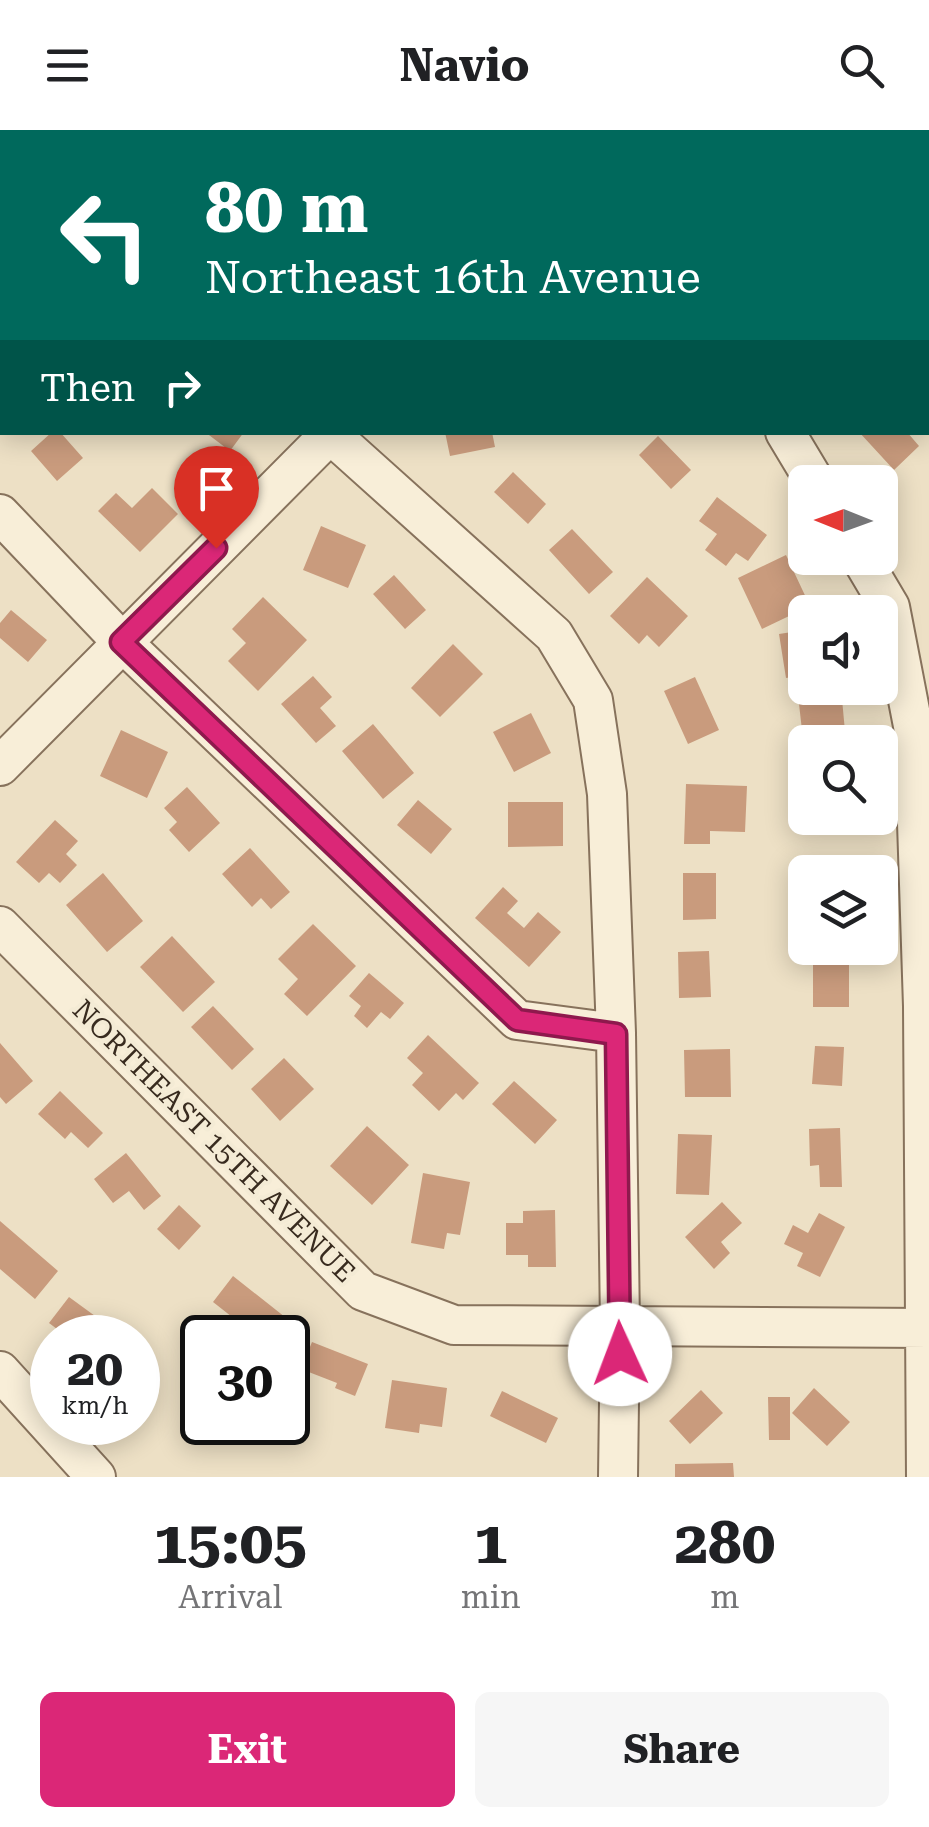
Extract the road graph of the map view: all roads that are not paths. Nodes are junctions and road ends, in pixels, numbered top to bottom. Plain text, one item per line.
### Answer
1 (328, 435) edge
2 (332, 435) edge
3 (788, 435) edge
4 (806, 465) edge
5 (0, 514) edge
6 (870, 575) edge
7 (121, 642) junction
8 (0, 766) edge
9 (0, 926) edge
10 (926, 1006) edge
11 (616, 1034) junction
12 (620, 1326) junction
13 (927, 1328) edge
14 (0, 1371) edge
15 (96, 1477) edge
16 (618, 1477) edge
17 (926, 1477) edge

1 - 7 street
2 - 11 street
3 - 4 street
5 - 7 street
6 - 10 street
7 - 8 street
7 - 11 street
9 - 12 street, NORTHEAST 15TH AVENUE
10 - 13 street
11 - 12 street
12 - 13 street, NORTHEAST 15TH AVENUE
12 - 16 street
13 - 17 street
14 - 15 street

